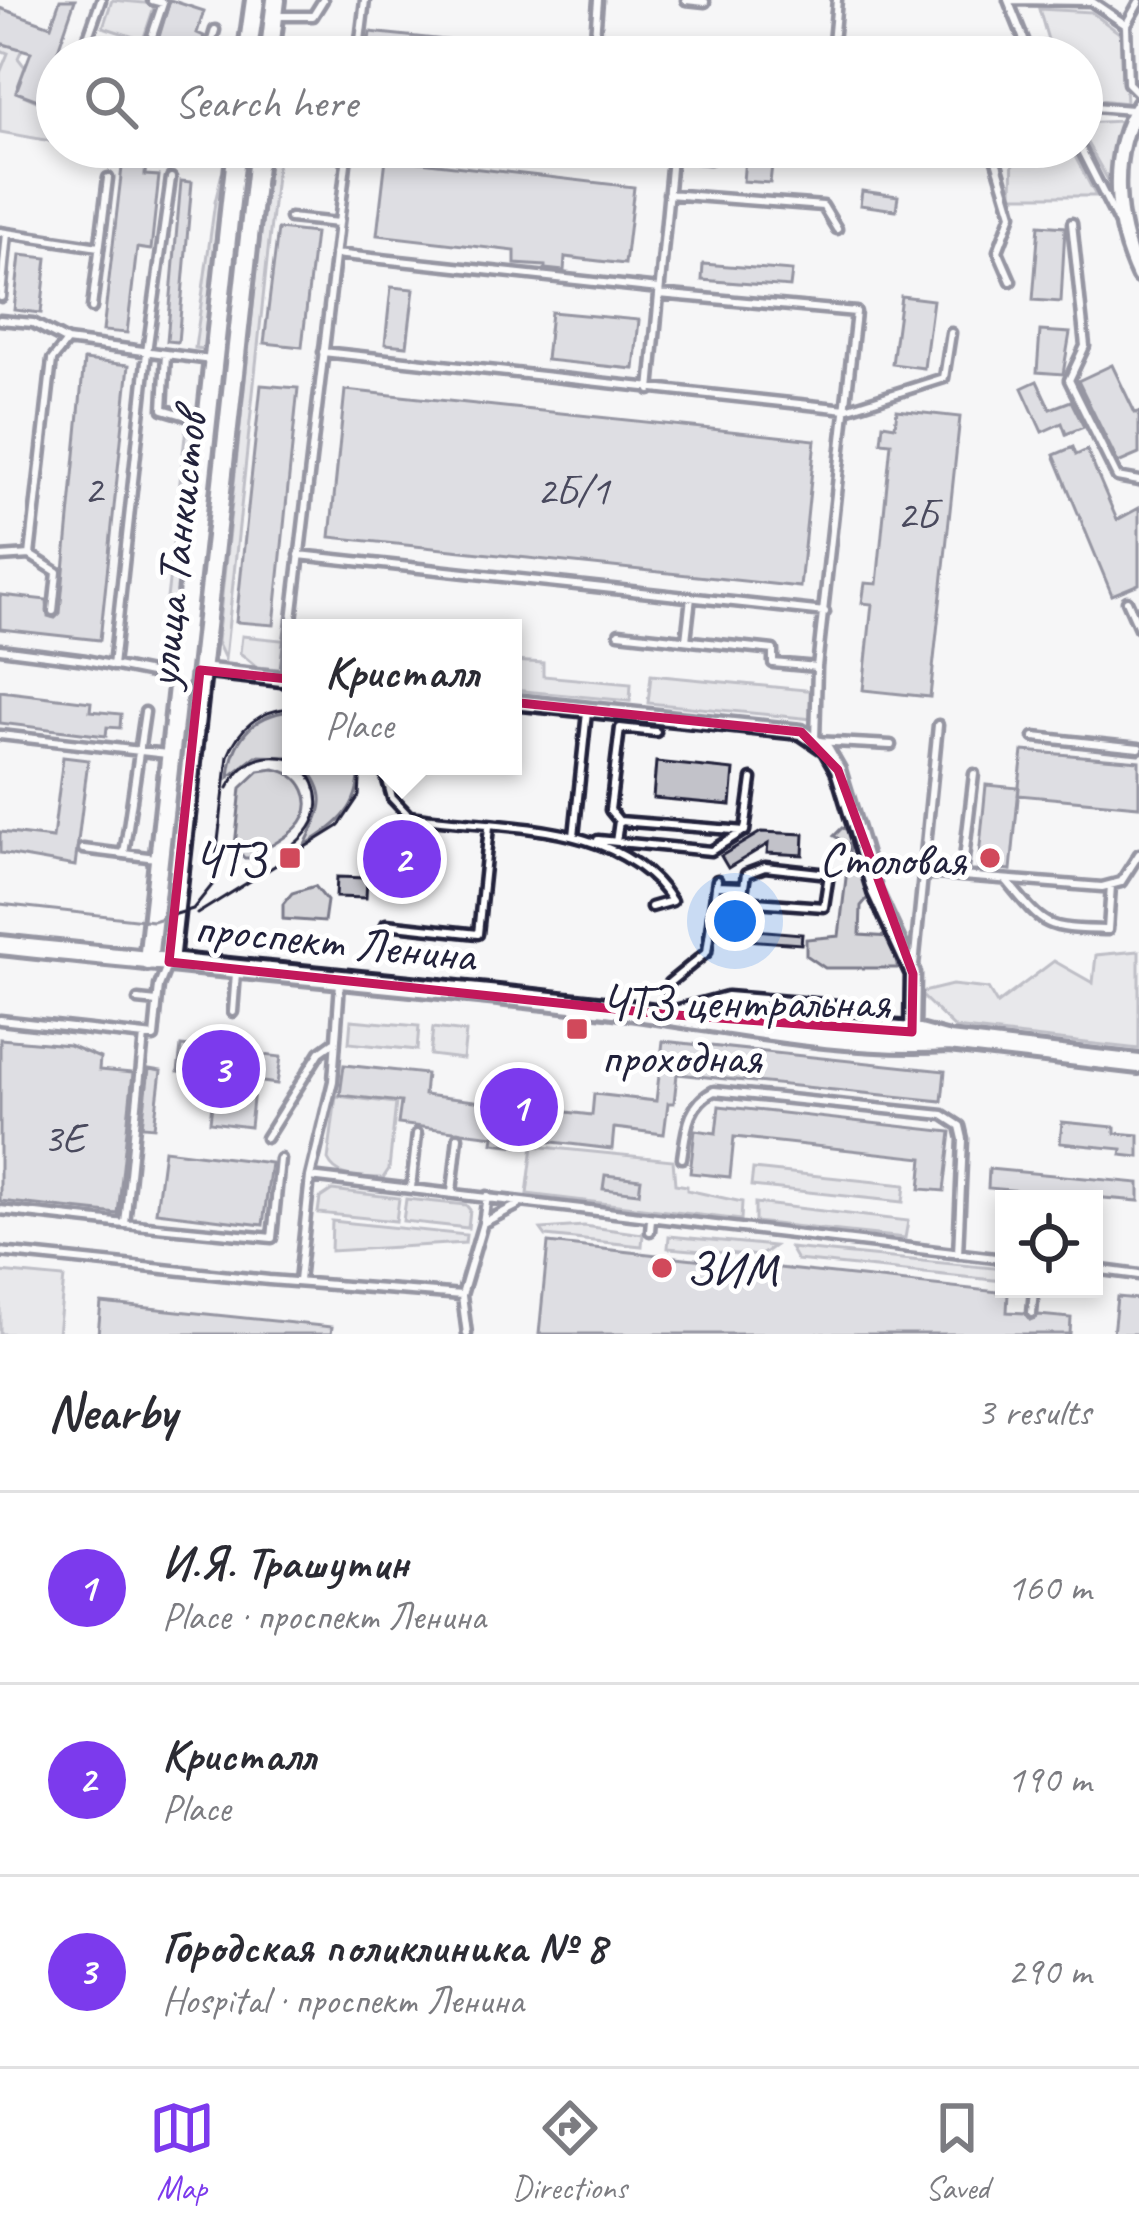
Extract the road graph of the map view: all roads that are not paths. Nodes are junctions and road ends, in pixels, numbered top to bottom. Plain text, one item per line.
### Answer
1 (101, 0) edge
2 (152, 0) edge
3 (254, 0) edge
4 (323, 0) edge
5 (365, 0) edge
6 (598, 0) edge
7 (686, 0) edge
8 (838, 0) edge
9 (1010, 1) edge
10 (705, 2) edge
11 (1139, 2) edge
12 (275, 8) edge
13 (1126, 25) junction
14 (215, 30) dead end
15 (88, 36) edge
16 (152, 36) edge
17 (213, 36) edge
18 (250, 36) edge
19 (361, 36) edge
20 (596, 36) edge
21 (834, 36) edge
22 (1023, 36) edge
23 (1139, 94) edge
24 (1103, 106) edge
25 (1137, 107) edge
26 (234, 168) edge
27 (257, 168) edge
28 (345, 168) edge
29 (670, 168) edge
30 (998, 168) edge
31 (1090, 168) edge
32 (108, 178) dead end
33 (171, 178) dead end
34 (668, 194) junction
35 (290, 218) dead end
36 (338, 223) junction
37 (1072, 223) dead end
38 (837, 230) dead end
39 (1122, 231) junction
40 (3, 232) edge
41 (99, 247) junction
42 (334, 254) junction
43 (1139, 277) edge
44 (1011, 281) dead end
45 (659, 291) junction
46 (1, 298) edge
47 (92, 308) dead end
48 (0, 320) edge
49 (950, 333) dead end
50 (67, 341) junction
51 (147, 352) junction
52 (323, 352) junction
53 (166, 354) junction
54 (213, 360) junction
55 (650, 390) junction
56 (846, 409) junction
57 (207, 422) junction
58 (1139, 482) edge
59 (30, 555) junction
60 (299, 555) junction
61 (0, 557) edge
62 (691, 597) junction
63 (1127, 601) dead end
64 (52, 611) dead end
65 (825, 612) junction
66 (292, 619) edge
67 (1139, 627) edge
68 (619, 633) dead end
69 (686, 640) junction
70 (0, 649) edge
71 (113, 666) junction
72 (817, 667) junction
73 (200, 670) junction
74 (180, 673) junction
75 (282, 679) edge
76 (522, 703) edge
77 (587, 709) junction
78 (145, 712) dead end
79 (938, 725) dead end
80 (656, 733) dead end
81 (0, 735) edge
82 (1034, 736) dead end
83 (815, 741) junction
84 (891, 745) dead end
85 (1139, 748) edge
86 (140, 751) junction
87 (171, 754) junction
88 (974, 774) dead end
89 (386, 775) edge
90 (752, 779) dead end
91 (619, 821) junction
92 (489, 827) junction
93 (745, 831) junction
94 (574, 836) junction
95 (589, 839) junction
96 (616, 842) junction
97 (83, 849) dead end
98 (124, 854) junction
99 (1139, 854) edge
100 (160, 859) junction
101 (924, 873) junction
102 (962, 876) junction
103 (1006, 880) junction
104 (1111, 885) junction
105 (744, 887) junction
106 (651, 907) dead end
107 (386, 924) dead end
108 (0, 945) edge
109 (148, 961) junction
110 (169, 962) junction
111 (237, 969) junction
112 (913, 974) junction
113 (340, 980) junction
114 (158, 986) junction
115 (138, 1000) dead end
116 (157, 1002) junction
117 (232, 1012) dead end
118 (662, 1013) junction
119 (0, 1020) edge
120 (870, 1029) junction
121 (144, 1036) junction
122 (906, 1038) junction
123 (334, 1042) junction
124 (1139, 1064) edge
125 (416, 1134) dead end
126 (458, 1137) dead end
127 (266, 1138) dead end
128 (682, 1158) dead end
129 (280, 1159) dead end
130 (310, 1178) junction
131 (411, 1188) junction
132 (452, 1192) junction
133 (487, 1196) junction
134 (521, 1204) junction
135 (0, 1210) edge
136 (651, 1219) junction
137 (484, 1223) junction
138 (125, 1224) junction
139 (650, 1231) dead end
140 (0, 1252) edge
141 (958, 1254) junction
142 (995, 1258) edge
143 (1103, 1271) edge
144 (1139, 1275) edge
145 (299, 1283) junction
146 (462, 1295) junction
147 (1033, 1298) edge
148 (1032, 1312) dead end
149 (467, 1334) edge

1 - 15 lane
2 - 16 lane
3 - 18 main road
4 - 12 lane
5 - 19 lane
6 - 20 lane
7 - 10 lane
8 - 21 lane
9 - 13 lane
9 - 22 lane
11 - 13 lane
13 - 23 lane
14 - 17 lane
24 - 25 lane
25 - 39 street
26 - 54 main road, улица Танкистов
27 - 73 main road, улица Танкистов
28 - 36 lane
29 - 34 lane
30 - 44 lane
31 - 39 lane
32 - 41 lane
33 - 51 lane
34 - 38 lane
34 - 45 lane
35 - 36 lane
36 - 42 lane
37 - 58 lane
39 - 43 street
40 - 41 lane
40 - 46 lane
41 - 47 lane
42 - 45 lane
42 - 52 lane
45 - 55 lane
45 - 56 lane
48 - 50 lane
49 - 56 lane
50 - 51 lane
50 - 59 lane
51 - 53 lane
51 - 71 lane
52 - 55 lane
52 - 60 lane
53 - 54 lane
53 - 57 lane
54 - 57 main road, улица Танкистов
55 - 56 lane
56 - 65 lane
57 - 74 main road, улица Танкистов
59 - 61 lane
59 - 64 lane
60 - 62 lane
60 - 66 lane
62 - 65 lane
62 - 69 lane
63 - 67 lane
65 - 72 lane
68 - 69 lane
69 - 72 lane
70 - 71 lane
71 - 74 lane
72 - 83 lane
73 - 74 main road
73 - 75 street
73 - 110 main road, улица Танкистов
74 - 87 main road, улица Танкистов
76 - 77 street
77 - 83 street
77 - 94 lane
78 - 86 lane
79 - 101 lane
80 - 91 lane
81 - 86 lane
82 - 85 lane
83 - 84 lane
83 - 112 street
86 - 87 lane
86 - 98 lane
87 - 100 main road, улица Танкистов
88 - 102 lane
89 - 92 lane
90 - 93 lane
91 - 93 lane
91 - 96 lane
92 - 94 lane
92 - 107 lane
93 - 96 lane
94 - 95 lane
95 - 96 lane
95 - 106 lane
97 - 98 lane
98 - 100 lane
99 - 104 lane
100 - 109 main road, улица Танкистов
101 - 102 lane
101 - 112 lane
102 - 103 lane
103 - 104 lane
103 - 104 lane
105 - 105 lane
105 - 118 lane
108 - 109 main road, проспект Ленина
109 - 110 main road, проспект Ленина
109 - 114 lane
110 - 111 main road, проспект Ленина
110 - 114 lane
111 - 113 main road, проспект Ленина
111 - 117 lane
112 - 122 street
113 - 118 main road, проспект Ленина
113 - 123 lane
114 - 116 lane
115 - 116 lane
116 - 121 lane
118 - 120 main road, проспект Ленина
118 - 120 lane
119 - 121 lane
120 - 122 main road, проспект Ленина
120 - 122 main road, проспект Ленина
121 - 138 lane
122 - 124 main road, проспект Ленина
123 - 127 lane
123 - 130 lane
125 - 131 lane
126 - 132 lane
128 - 141 lane
129 - 138 lane
130 - 131 lane
130 - 145 lane
131 - 132 lane
132 - 133 lane
133 - 134 lane
133 - 137 lane
134 - 136 lane
134 - 137 lane
135 - 138 lane
136 - 139 lane
136 - 141 lane
137 - 146 lane
140 - 145 lane
141 - 142 lane
143 - 144 lane
145 - 146 lane
146 - 149 lane
147 - 148 lane

